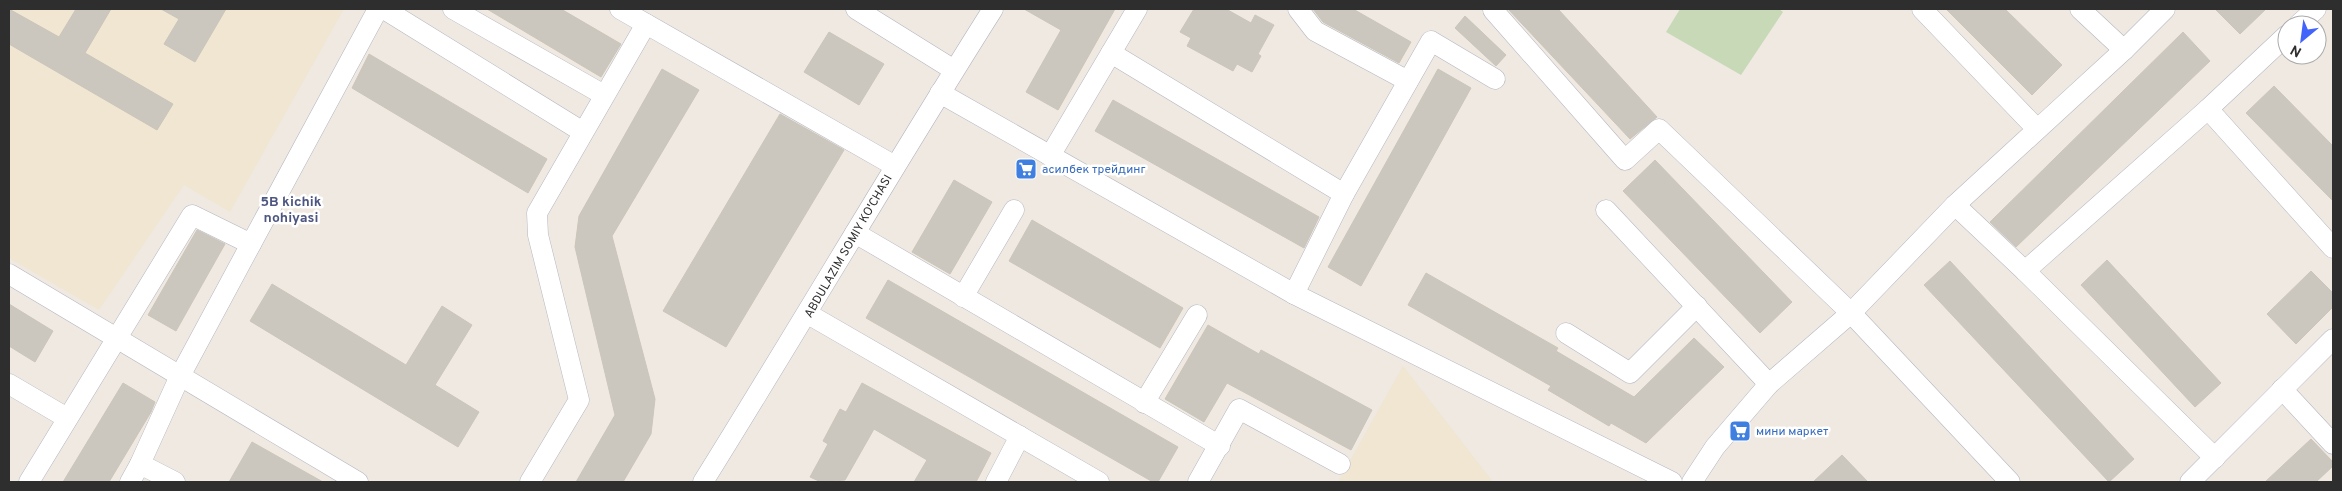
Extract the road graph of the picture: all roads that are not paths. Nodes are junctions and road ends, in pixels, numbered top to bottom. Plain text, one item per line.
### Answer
1 (378, 9) edge
2 (384, 9) edge
3 (453, 9) edge
4 (620, 9) edge
5 (856, 9) edge
6 (993, 9) edge
7 (1137, 9) edge
8 (1298, 9) edge
9 (1922, 9) edge
10 (2080, 9) edge
11 (2165, 9) edge
12 (1493, 10) dead end
13 (646, 24) junction
14 (2277, 45) edge
15 (2124, 50) junction
16 (1111, 53) junction
17 (954, 70) junction
18 (1495, 79) dead end
19 (1408, 81) junction
20 (940, 93) junction
21 (604, 95) junction
22 (2208, 109) junction
23 (2036, 128) junction
24 (583, 132) junction
25 (1050, 156) junction
26 (895, 166) junction
27 (1344, 194) junction
28 (1955, 205) junction
29 (1014, 210) dead end
30 (1606, 210) dead end
31 (854, 233) junction
32 (251, 244) junction
33 (2333, 248) edge
34 (2025, 271) junction
35 (9, 274) edge
36 (1294, 294) junction
37 (963, 297) junction
38 (1697, 306) junction
39 (1851, 313) junction
40 (808, 314) junction
41 (1197, 315) dead end
42 (1566, 333) dead end
43 (115, 338) junction
44 (2333, 340) edge
45 (180, 376) junction
46 (9, 384) edge
47 (1769, 384) junction
48 (2282, 389) junction
49 (1144, 403) junction
50 (67, 418) junction
51 (1020, 436) junction
52 (2333, 444) edge
53 (1220, 446) junction
54 (2215, 458) junction
55 (140, 464) junction
56 (1340, 464) dead end
57 (1091, 480) edge
58 (29, 482) edge
59 (130, 482) edge
60 (175, 482) edge
61 (358, 482) edge
62 (530, 482) edge
63 (703, 482) edge
64 (996, 482) edge
65 (1198, 482) edge
66 (1672, 482) edge
67 (1692, 482) edge
68 (2010, 482) edge
69 (2190, 482) edge

1 - 32 street
2 - 24 street
3 - 21 street
4 - 13 street
5 - 17 street
6 - 17 street, ABDULAZIM SOMIY KO'CHASI
7 - 16 street
8 - 19 street
9 - 23 street
10 - 15 street
11 - 15 street
12 - 39 street
13 - 21 street
13 - 26 street
14 - 22 street
15 - 23 street
16 - 25 street
16 - 27 street
17 - 20 street, ABDULAZIM SOMIY KO'CHASI
18 - 19 street
19 - 27 street
20 - 25 street
20 - 26 street, ABDULAZIM SOMIY KO'CHASI
21 - 24 street
22 - 33 street
22 - 34 street
23 - 28 street
24 - 62 street
25 - 36 street
26 - 31 street, ABDULAZIM SOMIY KO'CHASI
27 - 36 street
28 - 34 street
28 - 39 street
29 - 37 street
30 - 38 street
31 - 37 street
31 - 40 street, ABDULAZIM SOMIY KO'CHASI
32 - 43 street
32 - 45 street
34 - 54 street
35 - 43 street
36 - 66 street
37 - 49 street
38 - 42 street
38 - 47 street
39 - 47 street
39 - 68 street
40 - 51 street
40 - 63 street, ABDULAZIM SOMIY KO'CHASI
41 - 49 street
43 - 45 street
43 - 50 street
44 - 48 street
45 - 55 street
45 - 61 street
46 - 50 street
47 - 67 street
48 - 52 street
48 - 54 street
49 - 53 street
50 - 58 street
51 - 57 street
51 - 64 street
53 - 56 street
53 - 65 street
54 - 69 street
55 - 59 street
55 - 60 street

